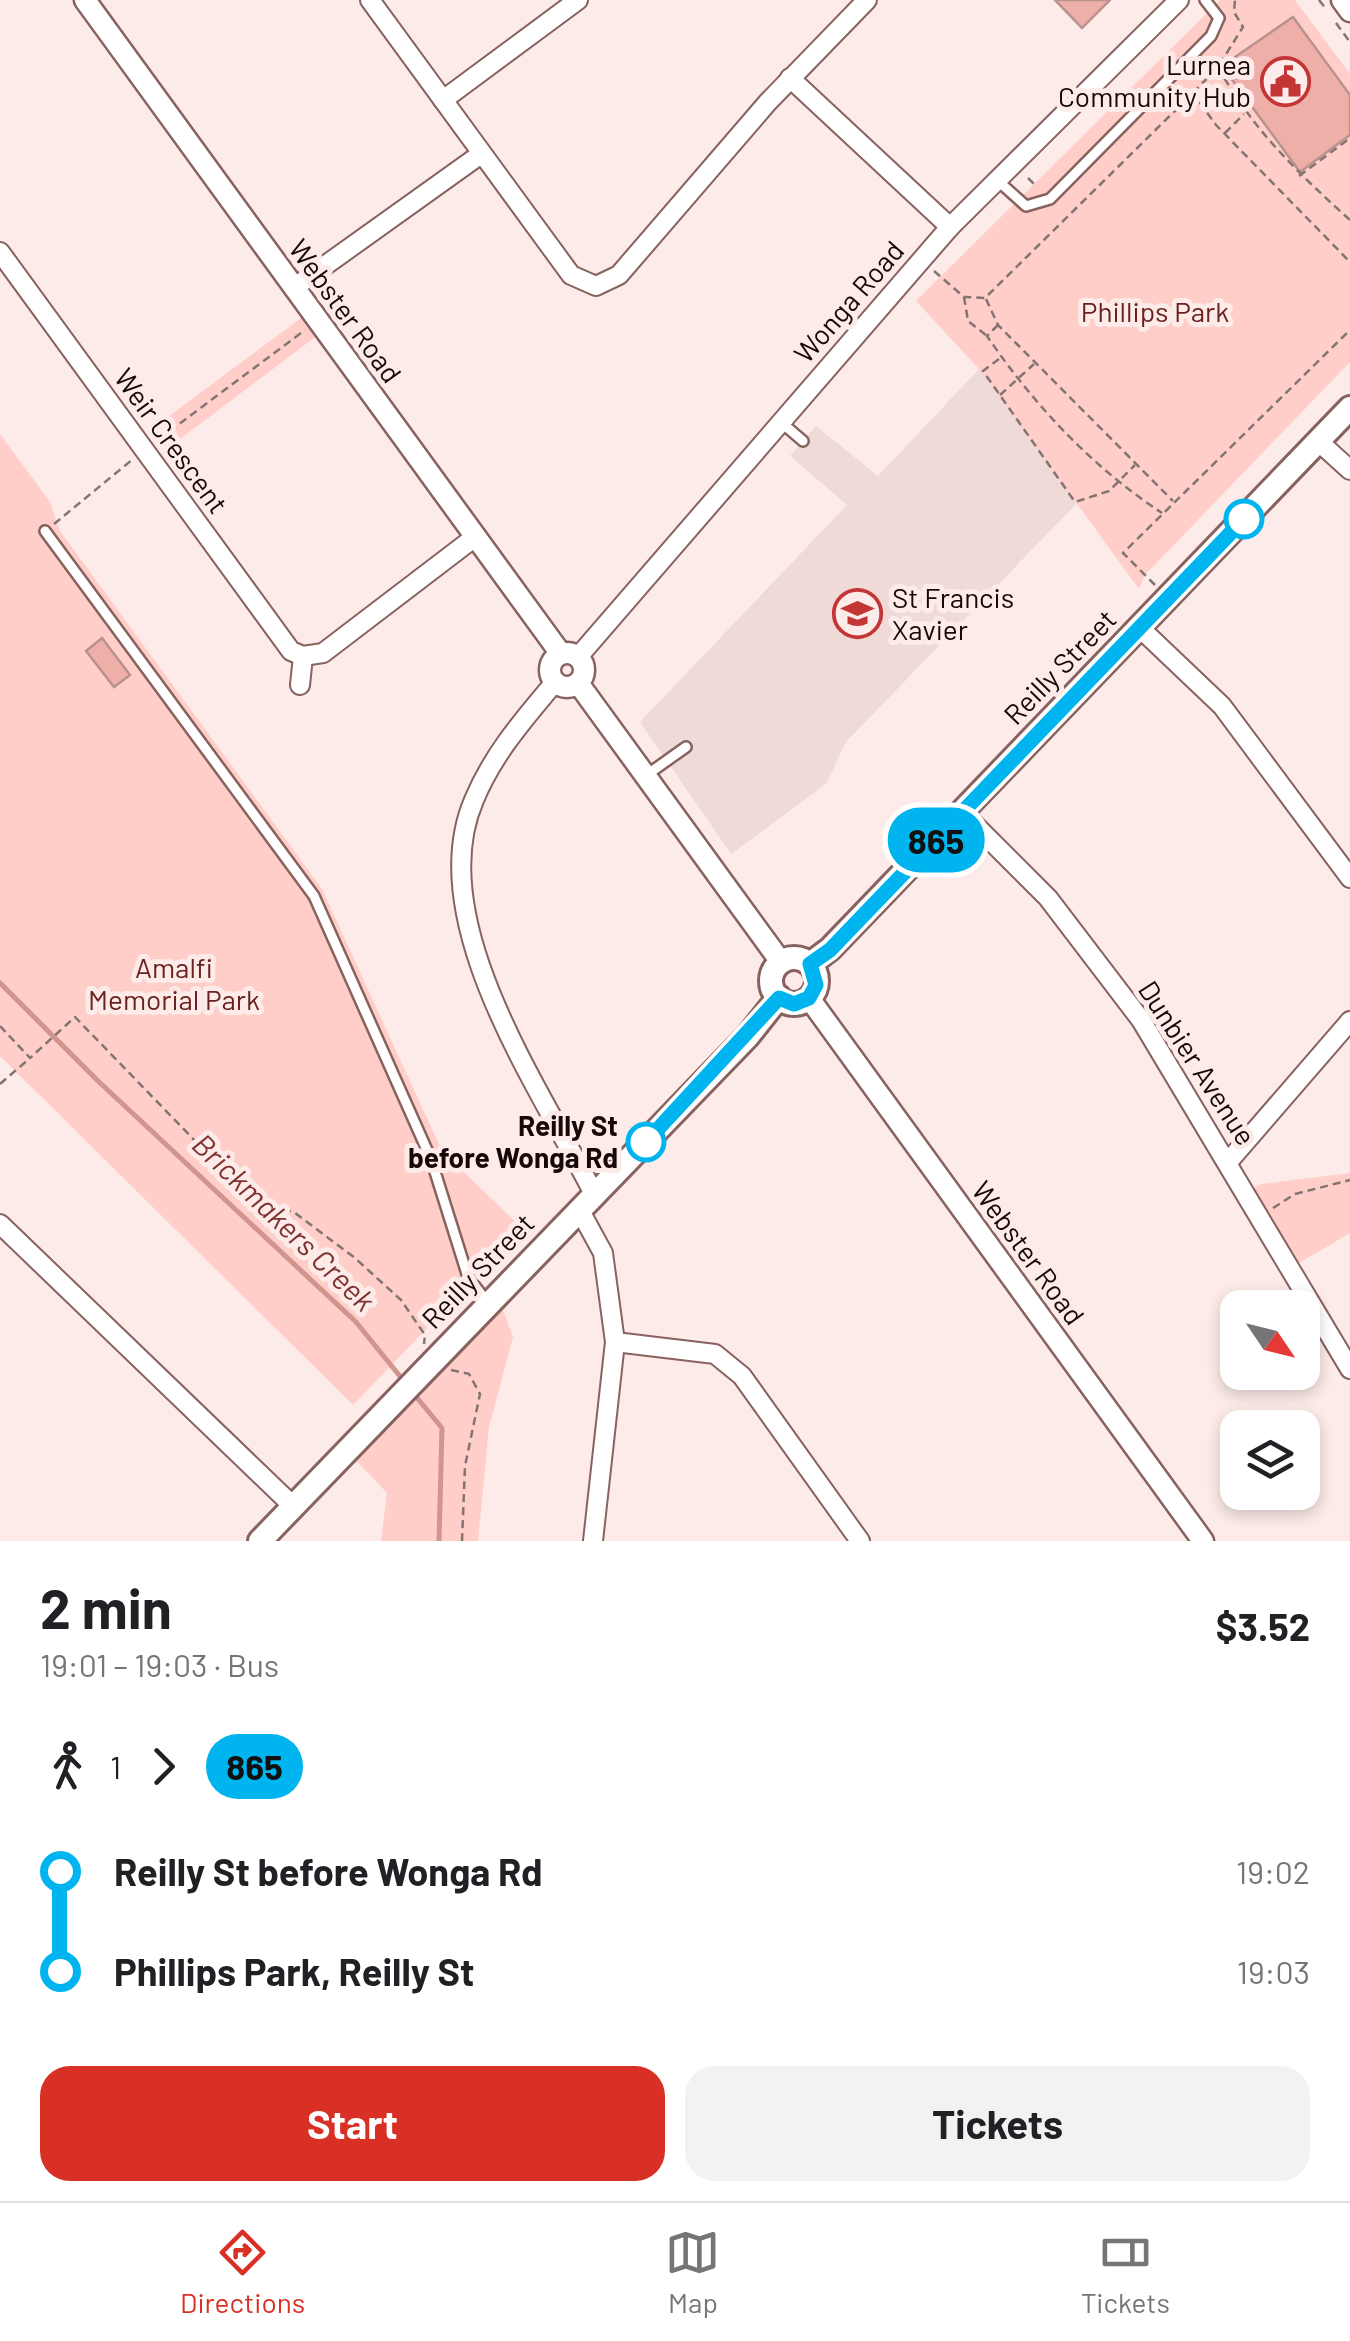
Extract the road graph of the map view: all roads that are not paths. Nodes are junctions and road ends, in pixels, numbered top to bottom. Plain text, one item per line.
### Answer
1 (85, 0) edge
2 (370, 0) edge
3 (578, 0) edge
4 (867, 0) edge
5 (1179, 0) edge
6 (1204, 0) edge
7 (1342, 0) edge
8 (1350, 11) edge
9 (790, 78) junction
10 (443, 100) junction
11 (481, 154) junction
12 (996, 180) junction
13 (950, 227) junction
14 (0, 252) edge
15 (295, 287) junction
16 (1350, 408) edge
17 (782, 423) junction
18 (803, 441) dead end
19 (1318, 441) junction
20 (1350, 470) edge
21 (45, 531) road end
22 (475, 537) junction
23 (1140, 628) junction
24 (304, 656) junction
25 (570, 656) junction
26 (556, 682) junction
27 (578, 683) junction
28 (300, 685) dead end
29 (686, 747) dead end
30 (645, 776) junction
31 (962, 812) junction
32 (1350, 878) edge
33 (780, 962) junction
34 (810, 964) junction
35 (779, 998) junction
36 (809, 998) junction
37 (1350, 1021) edge
38 (1228, 1162) junction
39 (587, 1202) junction
40 (0, 1224) edge
41 (489, 1304) junction
42 (615, 1342) junction
43 (1350, 1369) edge
44 (293, 1506) junction
45 (260, 1541) edge
46 (593, 1541) edge
47 (860, 1541) edge
48 (1202, 1541) edge

1 - 15 street, Webster Road
2 - 10 street
3 - 10 street
4 - 9 street
5 - 12 street, Wonga Road
6 - 12 lane
7 - 8 street
9 - 11 street
9 - 13 street
10 - 11 street
11 - 15 street
12 - 13 street, Wonga Road
13 - 17 street, Wonga Road
14 - 24 street, Weir Crescent
15 - 22 street, Webster Road
16 - 19 main road, Reilly Street
17 - 18 lane
17 - 25 street, Wonga Road
19 - 20 street
19 - 23 main road, Reilly Street
21 - 41 lane
22 - 24 street
22 - 25 street, Webster Road
23 - 31 main road, Reilly Street
23 - 32 street
24 - 28 street
25 - 26 street
25 - 27 street
26 - 27 street
26 - 39 street
27 - 30 street
29 - 30 lane
30 - 33 street
31 - 34 main road, Reilly Street
31 - 38 street, Dunbier Avenue
33 - 34 main road
33 - 35 main road
34 - 36 main road
35 - 36 main road
35 - 39 main road, Reilly Street
36 - 48 street, Webster Road
37 - 38 street
38 - 43 street, Dunbier Avenue
39 - 41 main road, Reilly Street
39 - 42 street
40 - 44 street
41 - 44 main road, Reilly Street
42 - 46 street
42 - 47 street
44 - 45 main road, Reilly Street

